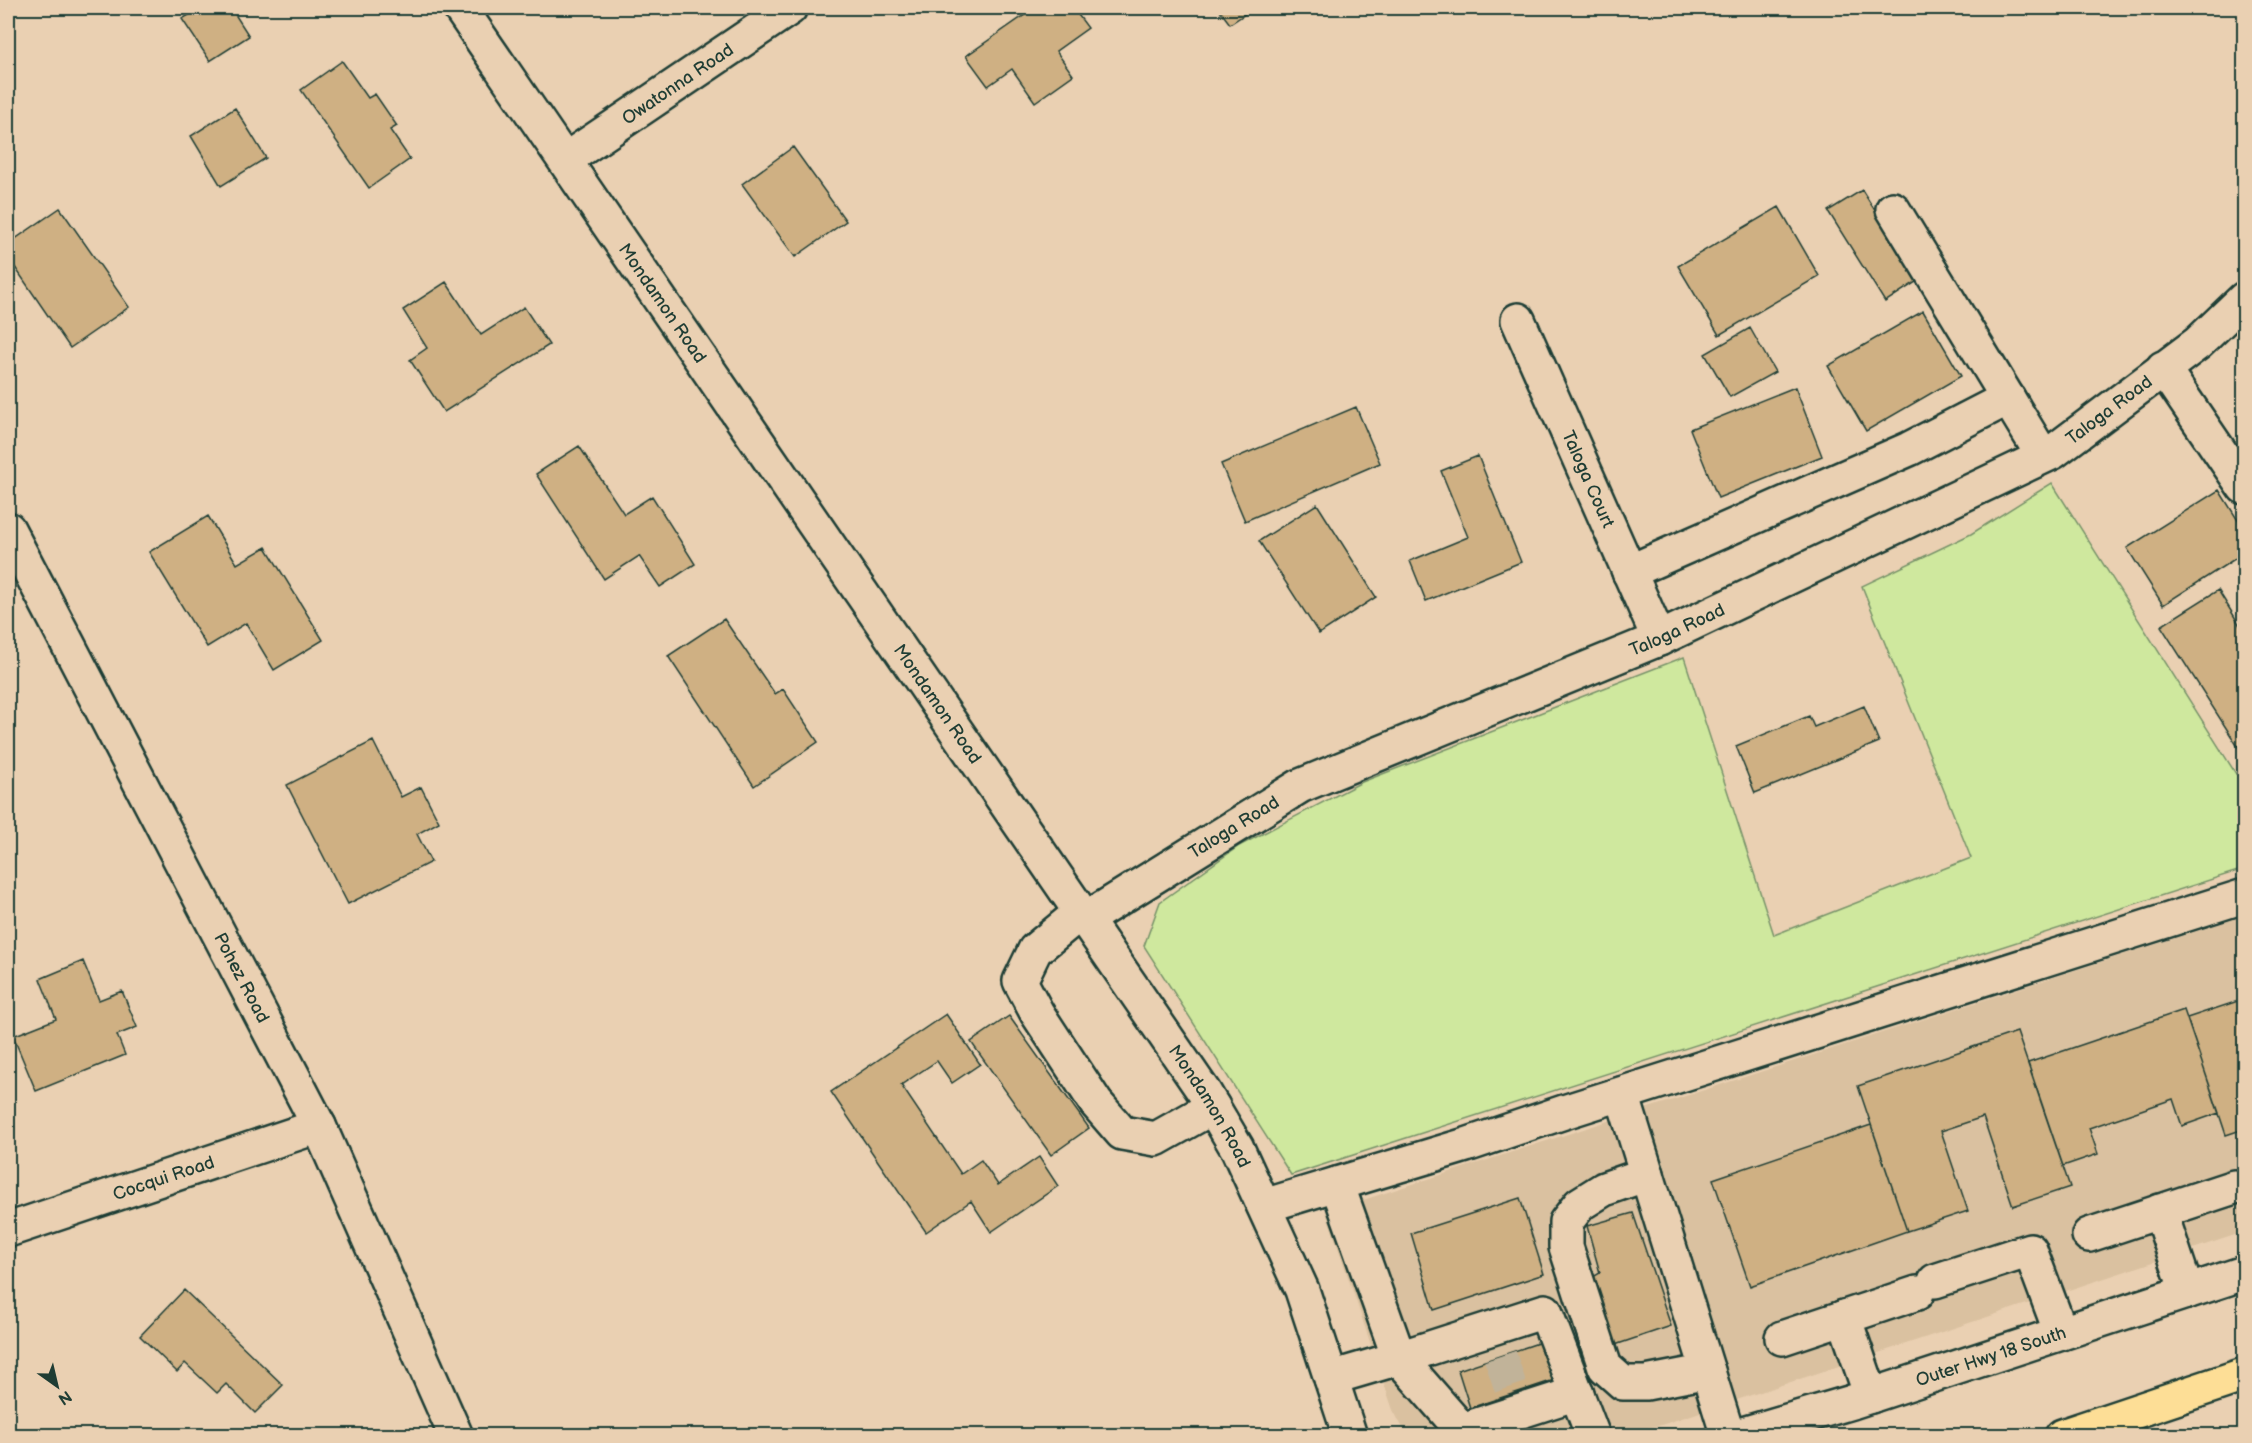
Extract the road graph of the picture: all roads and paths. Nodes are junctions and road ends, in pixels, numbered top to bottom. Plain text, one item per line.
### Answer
1 (460, 8) edge
2 (790, 8) edge
3 (565, 159) junction
4 (1893, 209) dead end
5 (2244, 299) edge
6 (1518, 320) dead end
7 (2163, 368) junction
8 (2008, 398) junction
9 (2043, 456) junction
10 (2244, 487) edge
11 (8, 529) edge
12 (1629, 572) junction
13 (1659, 639) junction
14 (2244, 896) edge
15 (1084, 916) junction
16 (1622, 1094) junction
17 (1213, 1107) junction
18 (318, 1126) junction
19 (1647, 1174) junction
20 (1337, 1184) junction
21 (2234, 1187) dead end
22 (1264, 1206) junction
23 (2160, 1211) junction
24 (8, 1230) edge
25 (2089, 1235) dead end
26 (2244, 1273) edge
27 (2187, 1292) junction
28 (1844, 1317) junction
29 (2061, 1333) junction
30 (1782, 1338) dead end
31 (1399, 1358) junction
32 (1708, 1371) junction
33 (2244, 1375) edge
34 (1331, 1378) junction
35 (1577, 1394) junction
36 (1871, 1396) junction
37 (1463, 1433) edge
38 (456, 1436) edge
39 (1350, 1436) edge
40 (1593, 1436) edge
41 (1728, 1436) edge
42 (1736, 1436) edge
43 (2062, 1436) edge

1 - 3 street, Mondamon Road
2 - 3 street, Owatonna Road
3 - 15 street, Mondamon Road
4 - 8 street
5 - 7 street, Taloga Road
6 - 12 street, Taloga Court
7 - 9 street, Taloga Road
7 - 10 street
8 - 9 street
8 - 12 street
9 - 13 street, Taloga Road
11 - 18 street, Pohez Road
12 - 13 street, Taloga Court
13 - 15 street, Taloga Road
14 - 16 street
15 - 17 street, Mondamon Road
15 - 17 street, Taloga Road
16 - 19 street
16 - 20 street
17 - 22 street, Mondamon Road
18 - 24 street, Cocqui Road
18 - 38 street, Pohez Road
19 - 32 street
19 - 32 street
20 - 22 street
20 - 31 street
21 - 23 street
22 - 34 street, Mondamon Road
23 - 25 street
23 - 27 street
26 - 27 street, Outer Hwy 18 South
27 - 29 street, Outer Hwy 18 South
28 - 29 street
28 - 30 street
28 - 36 street
29 - 36 street, Outer Hwy 18 South
31 - 34 street
31 - 35 street
31 - 37 street
32 - 41 street
33 - 43 main road
34 - 39 street, Mondamon Road
35 - 37 street
35 - 40 street
36 - 42 street, Outer Hwy 18 South

